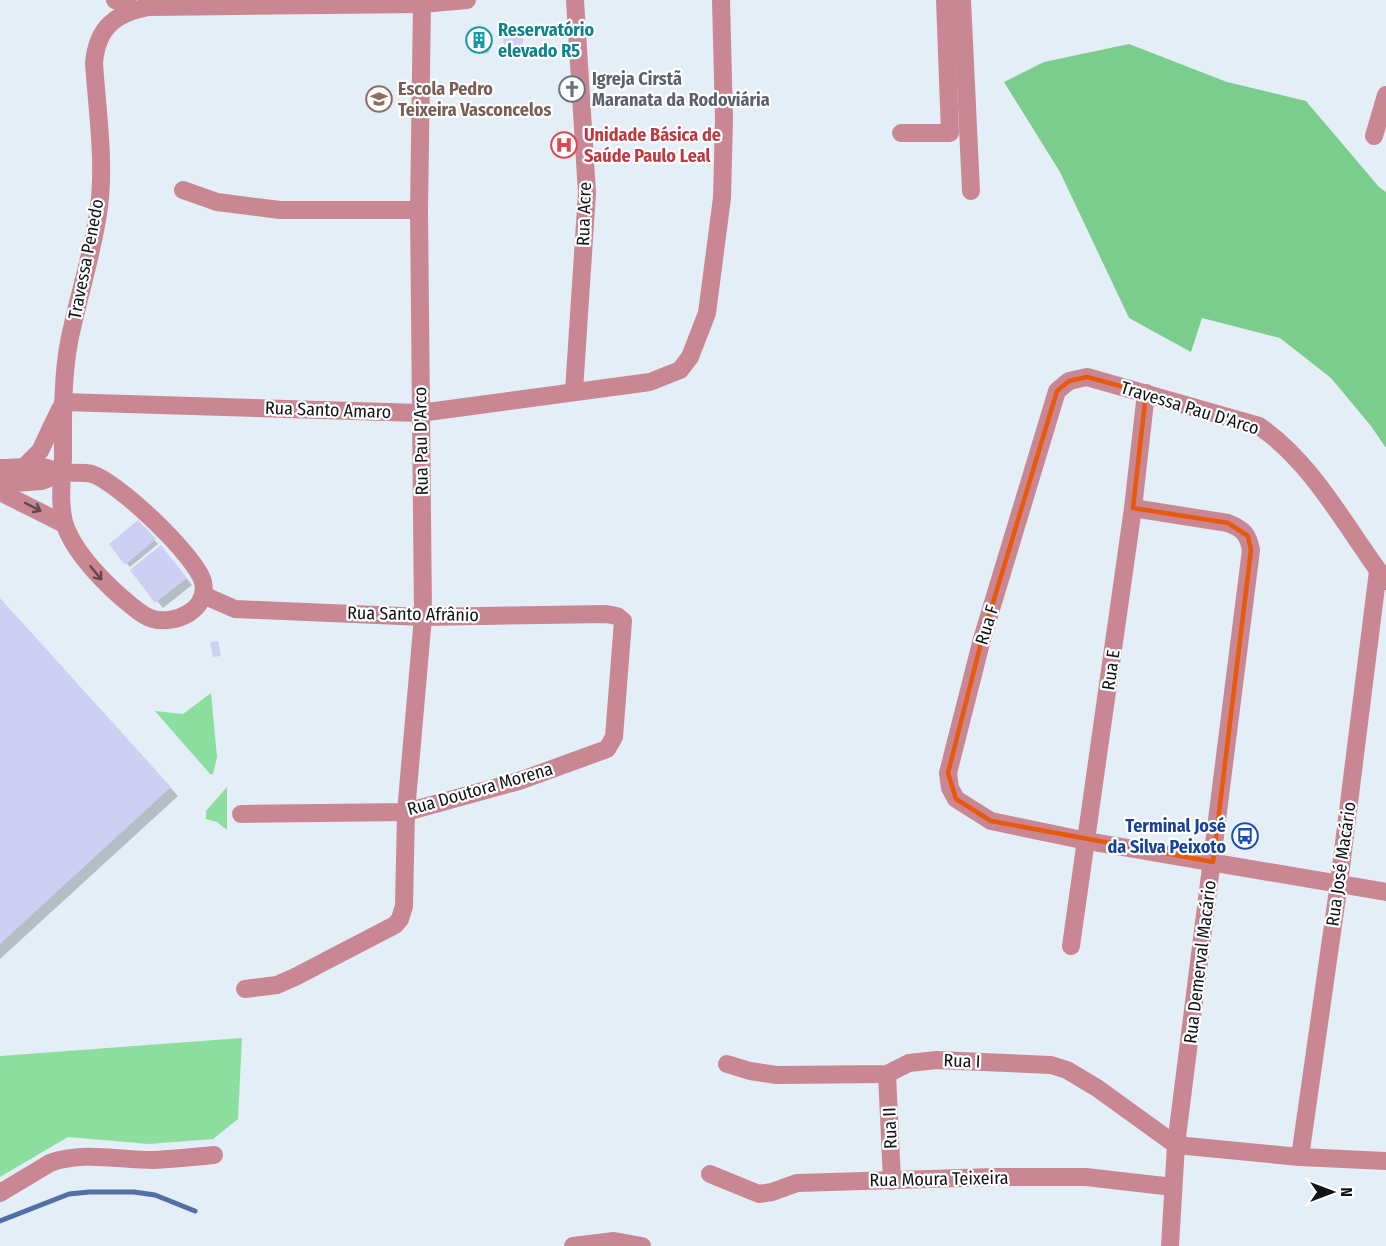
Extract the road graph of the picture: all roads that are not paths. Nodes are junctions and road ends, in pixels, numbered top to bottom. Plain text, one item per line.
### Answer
1 (468, 0) edge
2 (576, 0) edge
3 (721, 0) edge
4 (945, 0) edge
5 (962, 0) edge
6 (422, 4) junction
7 (116, 9) edge
8 (1386, 95) edge
9 (901, 133) dead end
10 (1374, 136) dead end
11 (183, 190) dead end
12 (971, 191) dead end
13 (419, 210) junction
14 (574, 391) junction
15 (1146, 393) junction
16 (63, 402) junction
17 (420, 413) junction
18 (1052, 413) joint
19 (24, 467) junction
20 (0, 468) edge
21 (62, 473) junction
22 (81, 473) junction
23 (0, 484) edge
24 (0, 492) edge
25 (62, 492) junction
26 (1133, 508) junction
27 (64, 524) junction
28 (1382, 576) edge
29 (203, 595) junction
30 (423, 617) junction
31 (607, 749) joint
32 (405, 812) junction
33 (241, 814) dead end
34 (1087, 841) junction
35 (1213, 862) junction
36 (1339, 883) junction
37 (1386, 892) edge
38 (1071, 946) dead end
39 (245, 989) dead end
40 (728, 1064) dead end
41 (887, 1074) junction
42 (1176, 1145) junction
43 (214, 1155) dead end
44 (1300, 1157) junction
45 (1386, 1161) edge
46 (710, 1174) dead end
47 (892, 1181) junction
48 (1173, 1187) junction
49 (0, 1193) edge
50 (573, 1246) edge
51 (642, 1246) edge
52 (1170, 1246) edge

1 - 6 street
2 - 14 street, Rua Acre
3 - 14 street, Rua Santo Amaro
4 - 9 street
5 - 12 street
6 - 7 street
6 - 13 street, Rua Pau D'Arco
7 - 16 street, Travessa Penedo
8 - 10 street
11 - 13 street
13 - 17 street, Rua Pau D'Arco
14 - 17 street, Rua Santo Amaro
15 - 18 street, Travessa Pau D'Arco
15 - 26 street, Rua E
15 - 28 street, Travessa Pau D'Arco
16 - 17 street, Rua Santo Amaro
16 - 19 street
16 - 21 street, Travessa Penedo
17 - 30 street, Rua Pau D'Arco
18 - 34 street, Rua F
19 - 20 street
19 - 21 street
21 - 22 street
21 - 23 street
21 - 25 street, Travessa Penedo
22 - 25 street
22 - 29 street
24 -> 27 street
25 - 27 street, Travessa Penedo
26 - 34 street, Rua E
26 - 35 street, Rua Demerval Macário
27 -> 29 street
28 - 36 street, Rua José Macário
29 - 30 street, Rua Santo Afrânio
30 - 31 street, Rua Santo Afrânio
30 - 32 street, Rua Pau D'Arco
31 - 32 street, Rua Doutora Morena
32 - 33 street, Rua Doutora Morena
32 - 39 street, Rua Pau D'Arco
34 - 35 street
34 - 38 street, Rua E
35 - 36 street
35 - 42 street, Rua Demerval Macário
36 - 37 street
36 - 44 street, Rua José Macário
40 - 41 street, Rua I
41 - 42 street, Rua I
41 - 47 street, Rua II
42 - 44 street
42 - 48 street, Rua Demerval Macário
43 - 49 street
44 - 45 street
46 - 47 street, Rua Moura Teixeira
47 - 48 street, Rua Moura Teixeira
48 - 52 street, Rua Demerval Macário
50 - 51 street

